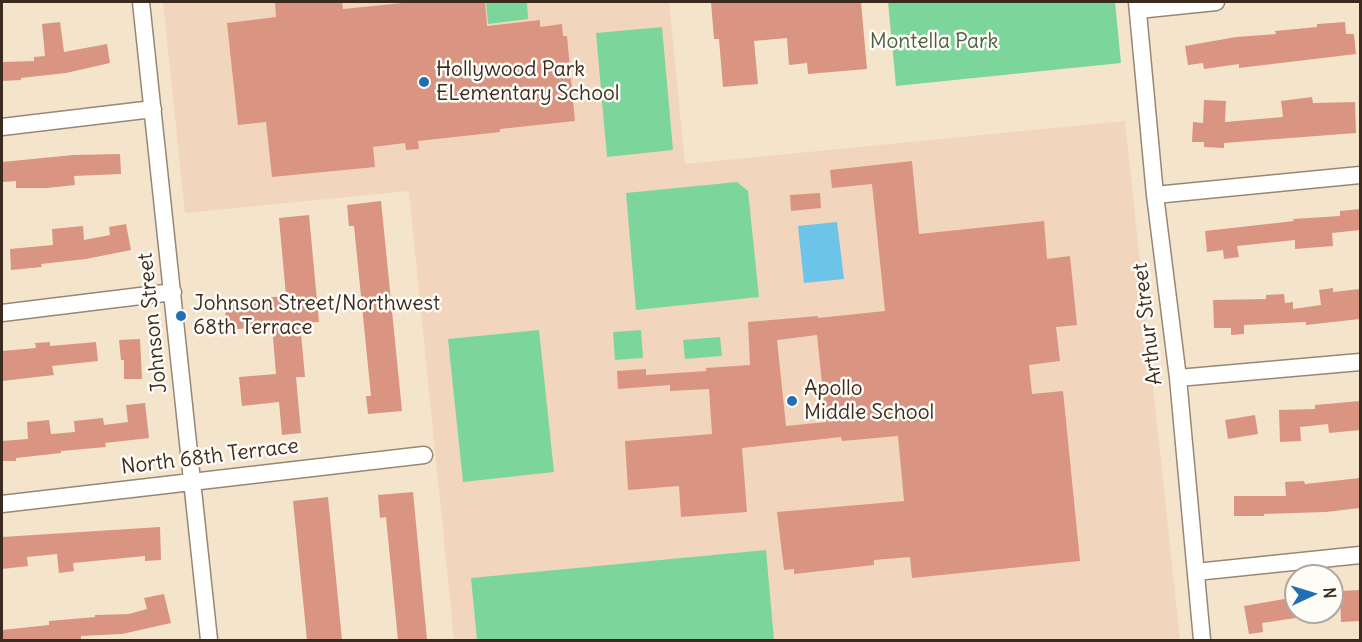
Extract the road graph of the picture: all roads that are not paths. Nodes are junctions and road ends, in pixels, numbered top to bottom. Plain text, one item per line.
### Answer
1 (141, 2) edge
2 (1216, 2) edge
3 (1137, 6) edge
4 (153, 109) junction
5 (2, 127) edge
6 (1360, 175) edge
7 (1155, 195) junction
8 (173, 292) junction
9 (2, 313) edge
10 (1360, 362) edge
11 (1178, 378) junction
12 (424, 455) dead end
13 (191, 481) junction
14 (2, 504) edge
15 (1360, 555) edge
16 (1196, 572) junction
17 (209, 640) edge
18 (1202, 640) edge

1 - 4 street, Johnson Street
2 - 3 street
3 - 7 street, Arthur Street
4 - 5 street
4 - 8 street, Johnson Street
6 - 7 street
7 - 11 street, Arthur Street
8 - 9 street
8 - 13 street, Johnson Street
10 - 11 street
11 - 16 street, Arthur Street
12 - 13 street, North 68th Terrace
13 - 14 street, North 68th Terrace
13 - 17 street, Johnson Street
15 - 16 street
16 - 18 street, Arthur Street

